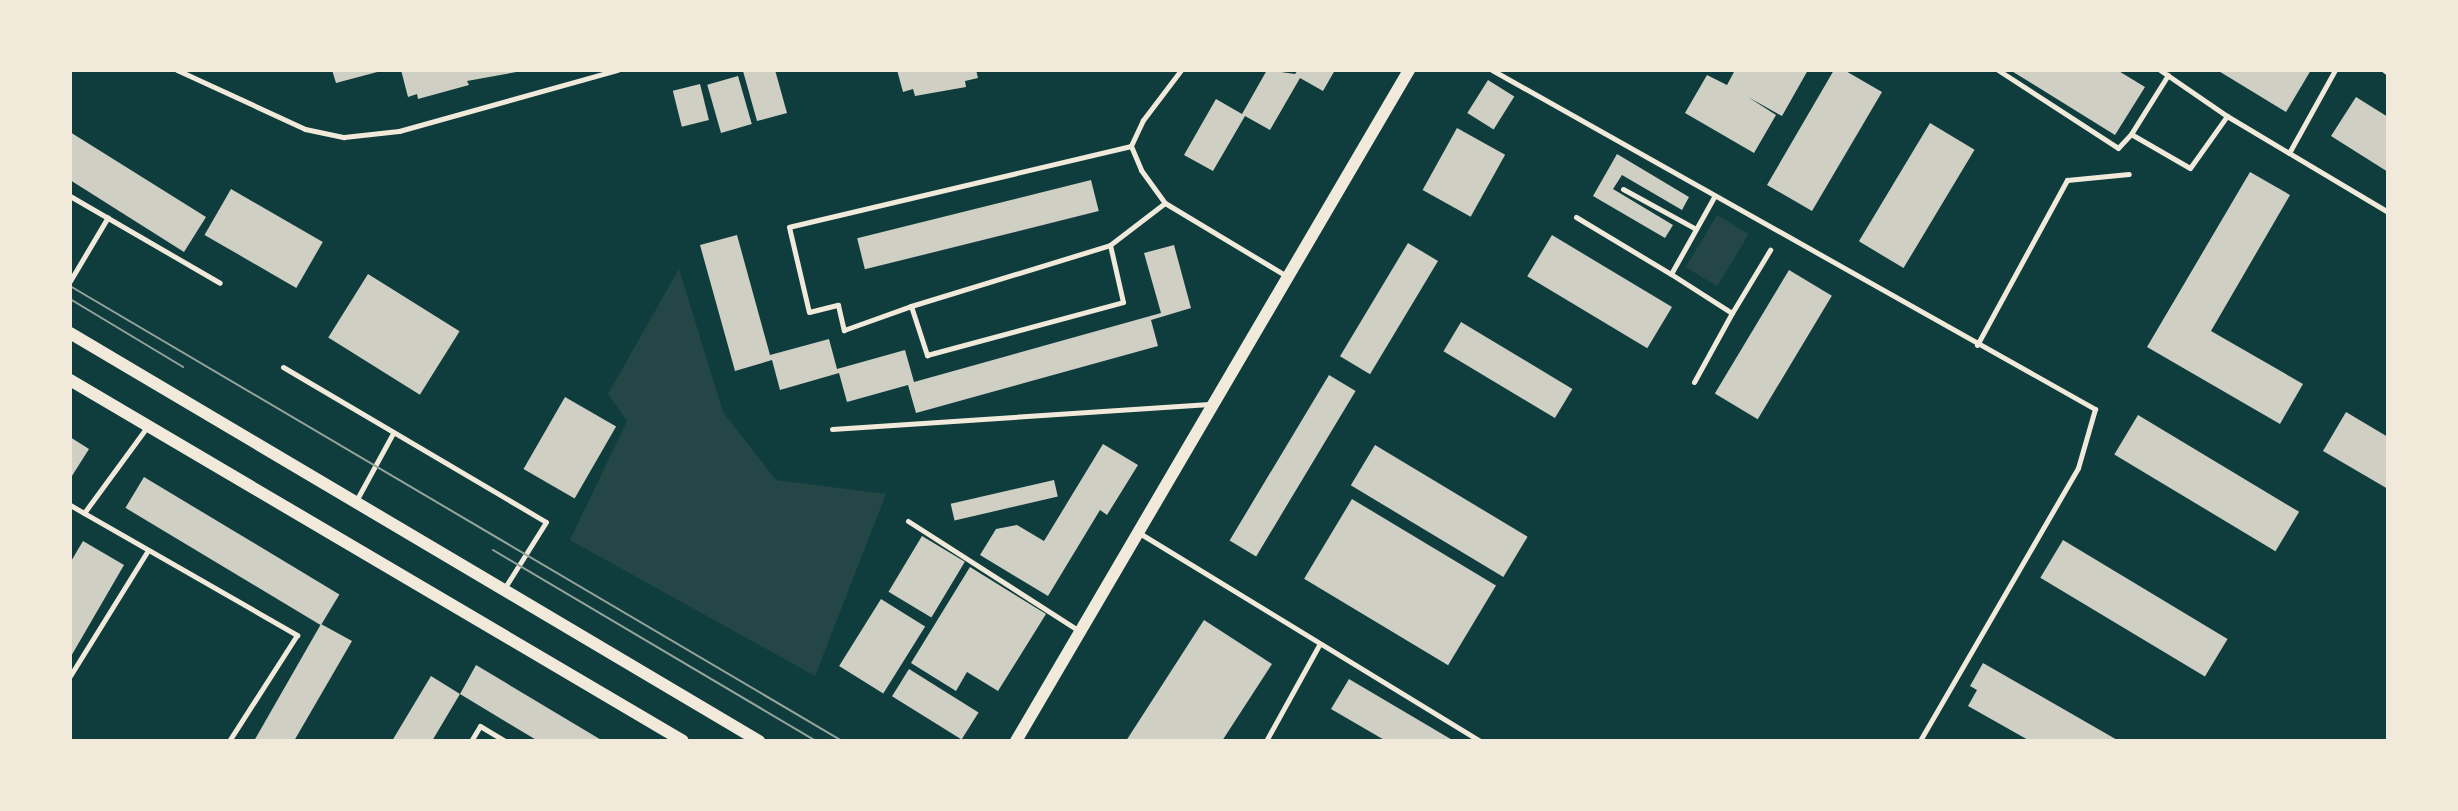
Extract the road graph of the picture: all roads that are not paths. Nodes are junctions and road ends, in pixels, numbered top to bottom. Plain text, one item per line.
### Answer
1 (177, 70) edge
2 (618, 70) edge
3 (1181, 70) edge
4 (1409, 70) edge
5 (1492, 70) edge
6 (1998, 70) edge
7 (2160, 70) edge
8 (2335, 70) edge
9 (2168, 75) junction
10 (2227, 116) junction
11 (2131, 134) junction
12 (1131, 146) junction
13 (2289, 153) junction
14 (2129, 174) dead end
15 (1623, 189) dead end
16 (70, 196) edge
17 (1714, 197) junction
18 (1165, 203) junction
19 (2388, 212) edge
20 (108, 217) junction
21 (1576, 217) dead end
22 (1696, 229) junction
23 (1110, 245) junction
24 (1770, 250) dead end
25 (1671, 274) junction
26 (1286, 276) junction
27 (70, 281) edge
28 (220, 283) dead end
29 (911, 306) junction
30 (1732, 313) junction
31 (70, 333) edge
32 (1977, 345) junction
33 (283, 367) dead end
34 (70, 380) edge
35 (1694, 382) dead end
36 (1209, 404) junction
37 (148, 426) junction
38 (832, 429) dead end
39 (393, 432) junction
40 (355, 502) junction
41 (70, 505) edge
42 (84, 513) junction
43 (908, 521) dead end
44 (1136, 531) junction
45 (148, 550) junction
46 (504, 590) junction
47 (1078, 630) junction
48 (1319, 645) junction
49 (70, 676) edge
50 (229, 741) edge
51 (471, 741) edge
52 (505, 741) edge
53 (683, 741) edge
54 (759, 741) edge
55 (1016, 741) edge
56 (1266, 741) edge
57 (1480, 741) edge
58 (1920, 741) edge

1 - 2 lane
3 - 12 lane
4 - 26 street
5 - 17 lane
6 - 11 lane
7 - 9 lane
8 - 13 lane
9 - 10 lane
9 - 11 lane
10 - 11 lane
10 - 13 lane
12 - 18 lane
12 - 29 lane
13 - 19 lane
14 - 32 lane
15 - 22 lane
16 - 20 lane
17 - 22 lane
17 - 32 lane
18 - 23 lane
18 - 26 lane
20 - 27 lane
20 - 28 lane
21 - 25 lane
22 - 25 lane
23 - 29 lane
23 - 29 lane
24 - 30 lane
25 - 30 lane
26 - 36 street
30 - 35 lane
31 - 40 street
32 - 58 lane
33 - 39 lane
34 - 37 street
36 - 38 lane
36 - 44 street
37 - 42 lane
37 - 53 street
39 - 40 lane
39 - 46 lane
40 - 46 street
41 - 42 lane
42 - 45 lane
43 - 47 lane
44 - 47 street
44 - 48 lane
45 - 49 lane
45 - 50 lane
46 - 54 street
47 - 55 street
48 - 56 lane
48 - 57 lane
51 - 52 lane

